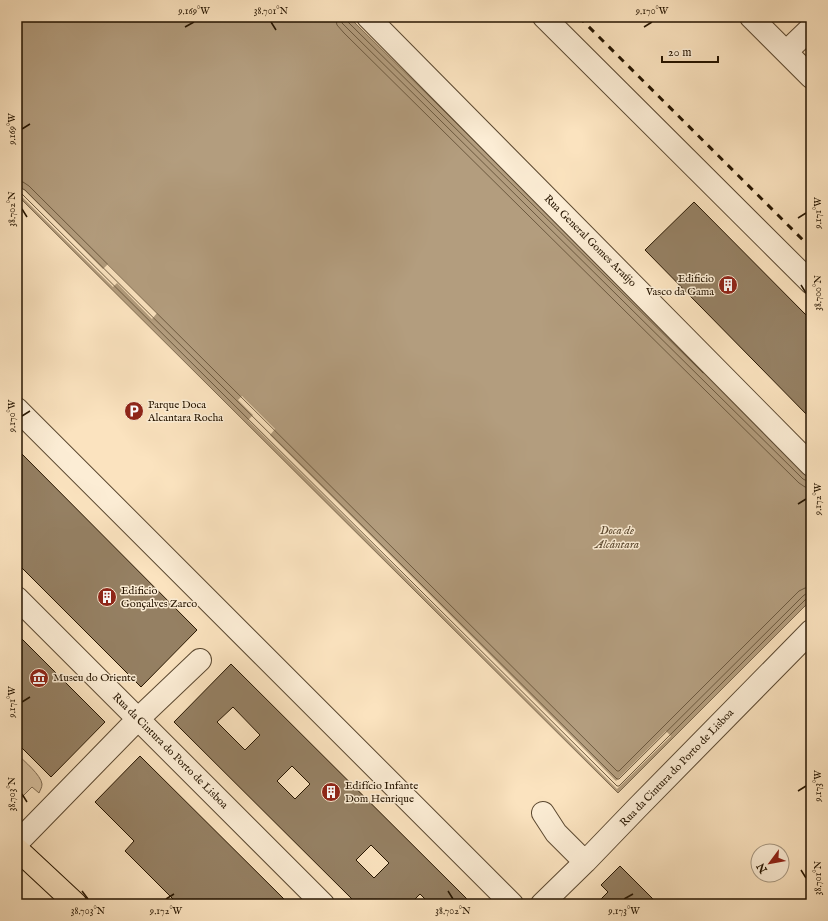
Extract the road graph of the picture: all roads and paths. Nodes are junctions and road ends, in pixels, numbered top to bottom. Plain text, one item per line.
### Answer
1 (368, 17) edge
2 (544, 17) edge
3 (751, 17) edge
4 (811, 28) edge
5 (786, 52) junction
6 (811, 77) edge
7 (811, 283) edge
8 (17, 409) edge
9 (811, 465) edge
10 (17, 598) edge
11 (811, 631) edge
12 (200, 660) dead end
13 (138, 719) junction
14 (543, 813) dead end
15 (17, 843) edge
16 (17, 849) edge
17 (585, 862) junction
18 (76, 904) edge
19 (323, 904) edge
20 (512, 904) edge
21 (542, 904) edge

1 - 9 street, Rua General Gomes Araújo
2 - 7 street
3 - 5 street
4 - 5 street
5 - 6 street
8 - 20 street
10 - 13 street, Rua da Cintura do Porto de Lisboa
11 - 17 street, Rua da Cintura do Porto de Lisboa
12 - 13 street
13 - 15 street
13 - 19 street, Rua da Cintura do Porto de Lisboa
14 - 17 street
16 - 18 main road
17 - 21 street, Rua da Cintura do Porto de Lisboa

